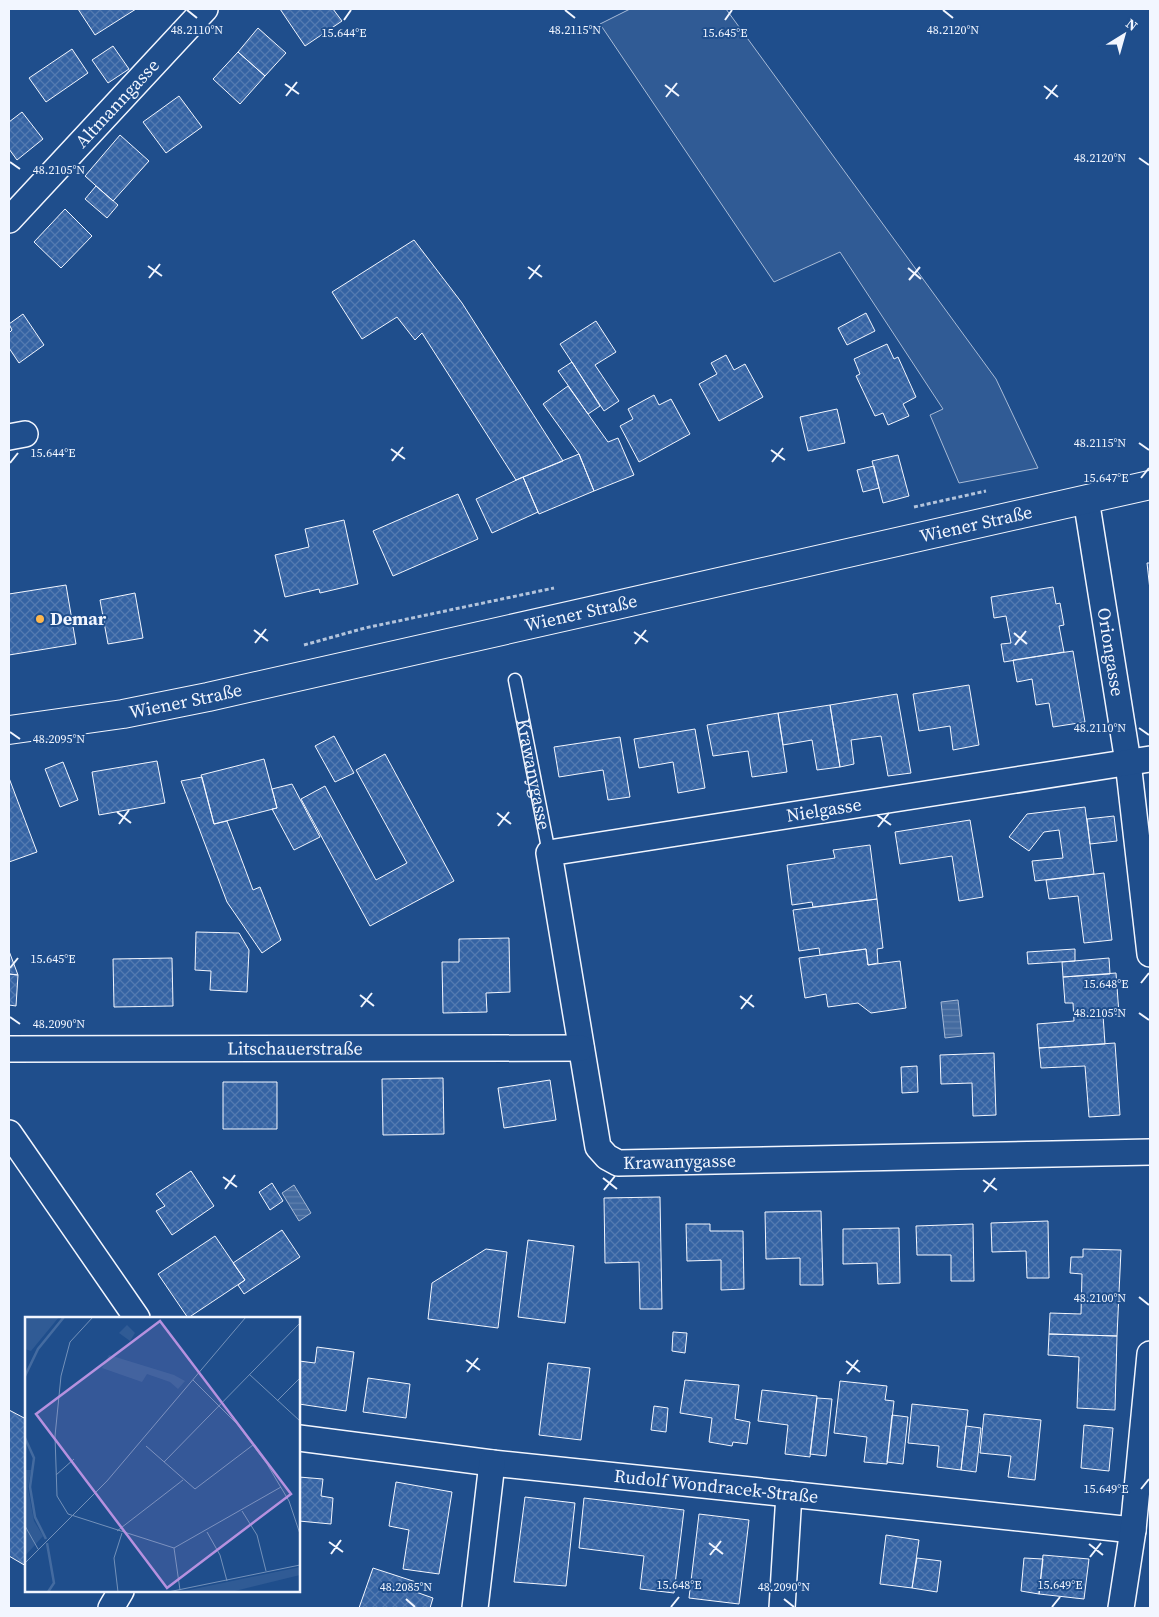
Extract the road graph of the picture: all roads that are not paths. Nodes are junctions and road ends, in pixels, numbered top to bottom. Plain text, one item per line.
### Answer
1 (204, 9) edge
2 (9, 220) edge
3 (1150, 485) edge
4 (1086, 499) junction
5 (515, 680) dead end
6 (9, 730) edge
7 (1139, 760) edge
8 (549, 854) junction
9 (1150, 954) edge
10 (581, 1048) junction
11 (9, 1049) edge
12 (9, 1133) edge
13 (1150, 1152) edge
14 (136, 1317) edge
15 (1150, 1354) edge
16 (300, 1438) edge
17 (492, 1463) junction
18 (789, 1494) junction
19 (1133, 1530) junction
20 (120, 1592) edge
21 (111, 1608) edge
22 (474, 1608) edge
23 (782, 1608) edge
24 (1121, 1608) edge

1 - 2 street, Altmanngasse
3 - 4 main road, Wiener Straße
4 - 6 main road, Wiener Straße
4 - 7 street, Oriongasse
5 - 8 lane, Krawanygasse
7 - 8 street, Nielgasse
7 - 9 street, Oriongasse
8 - 10 street, Krawanygasse
10 - 11 street, Litschauerstraße
10 - 13 street, Krawanygasse
12 - 14 street
15 - 19 street
16 - 17 street, Rudolf Wondracek-Straße
17 - 18 street, Rudolf Wondracek-Straße
17 - 22 street
18 - 19 street, Rudolf Wondracek-Straße
18 - 23 street
19 - 24 street
20 - 21 street

